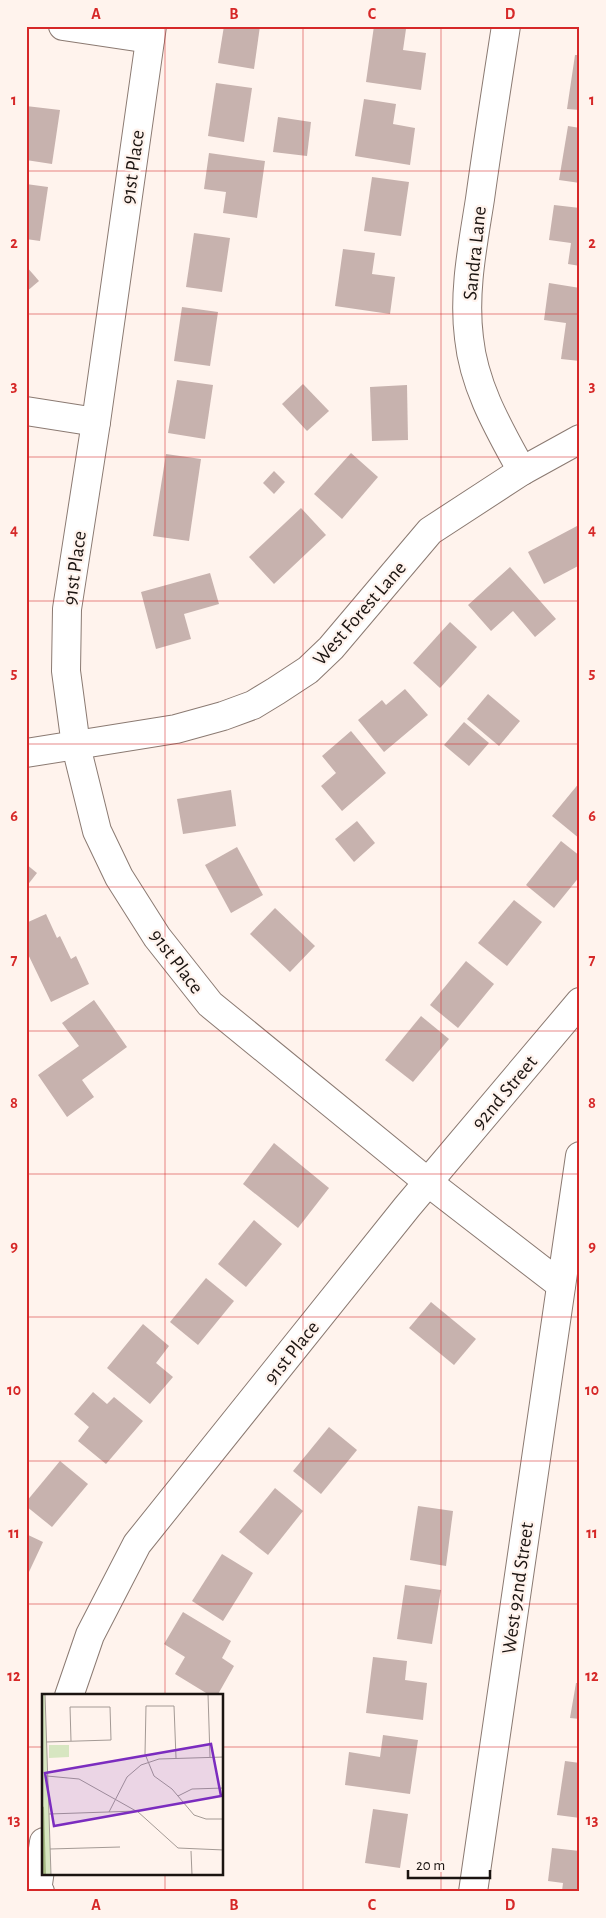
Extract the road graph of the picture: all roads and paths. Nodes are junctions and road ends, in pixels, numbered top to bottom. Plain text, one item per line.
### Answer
1 (63, 26) edge
2 (506, 26) edge
3 (151, 33) edge
4 (26, 412) edge
5 (96, 422) junction
6 (580, 439) edge
7 (522, 470) junction
8 (76, 746) junction
9 (26, 753) edge
10 (580, 1002) edge
11 (580, 1156) edge
12 (429, 1183) junction
13 (561, 1285) junction
14 (70, 1694) edge
15 (42, 1862) edge
16 (26, 1890) edge
17 (39, 1892) edge
18 (473, 1892) edge

1 - 3 street
2 - 7 street, Sandra Lane
3 - 5 street, 91st Place
4 - 5 street
5 - 8 street, 91st Place
6 - 7 street, West Forest Lane
7 - 8 street, West Forest Lane
8 - 9 street, West Forest Lane
8 - 12 street, 91st Place
10 - 12 street, 92nd Street
11 - 13 street, West 92nd Street
12 - 13 street
12 - 14 street, 91st Place
13 - 18 street, West 92nd Street
15 - 17 street
16 - 17 street

